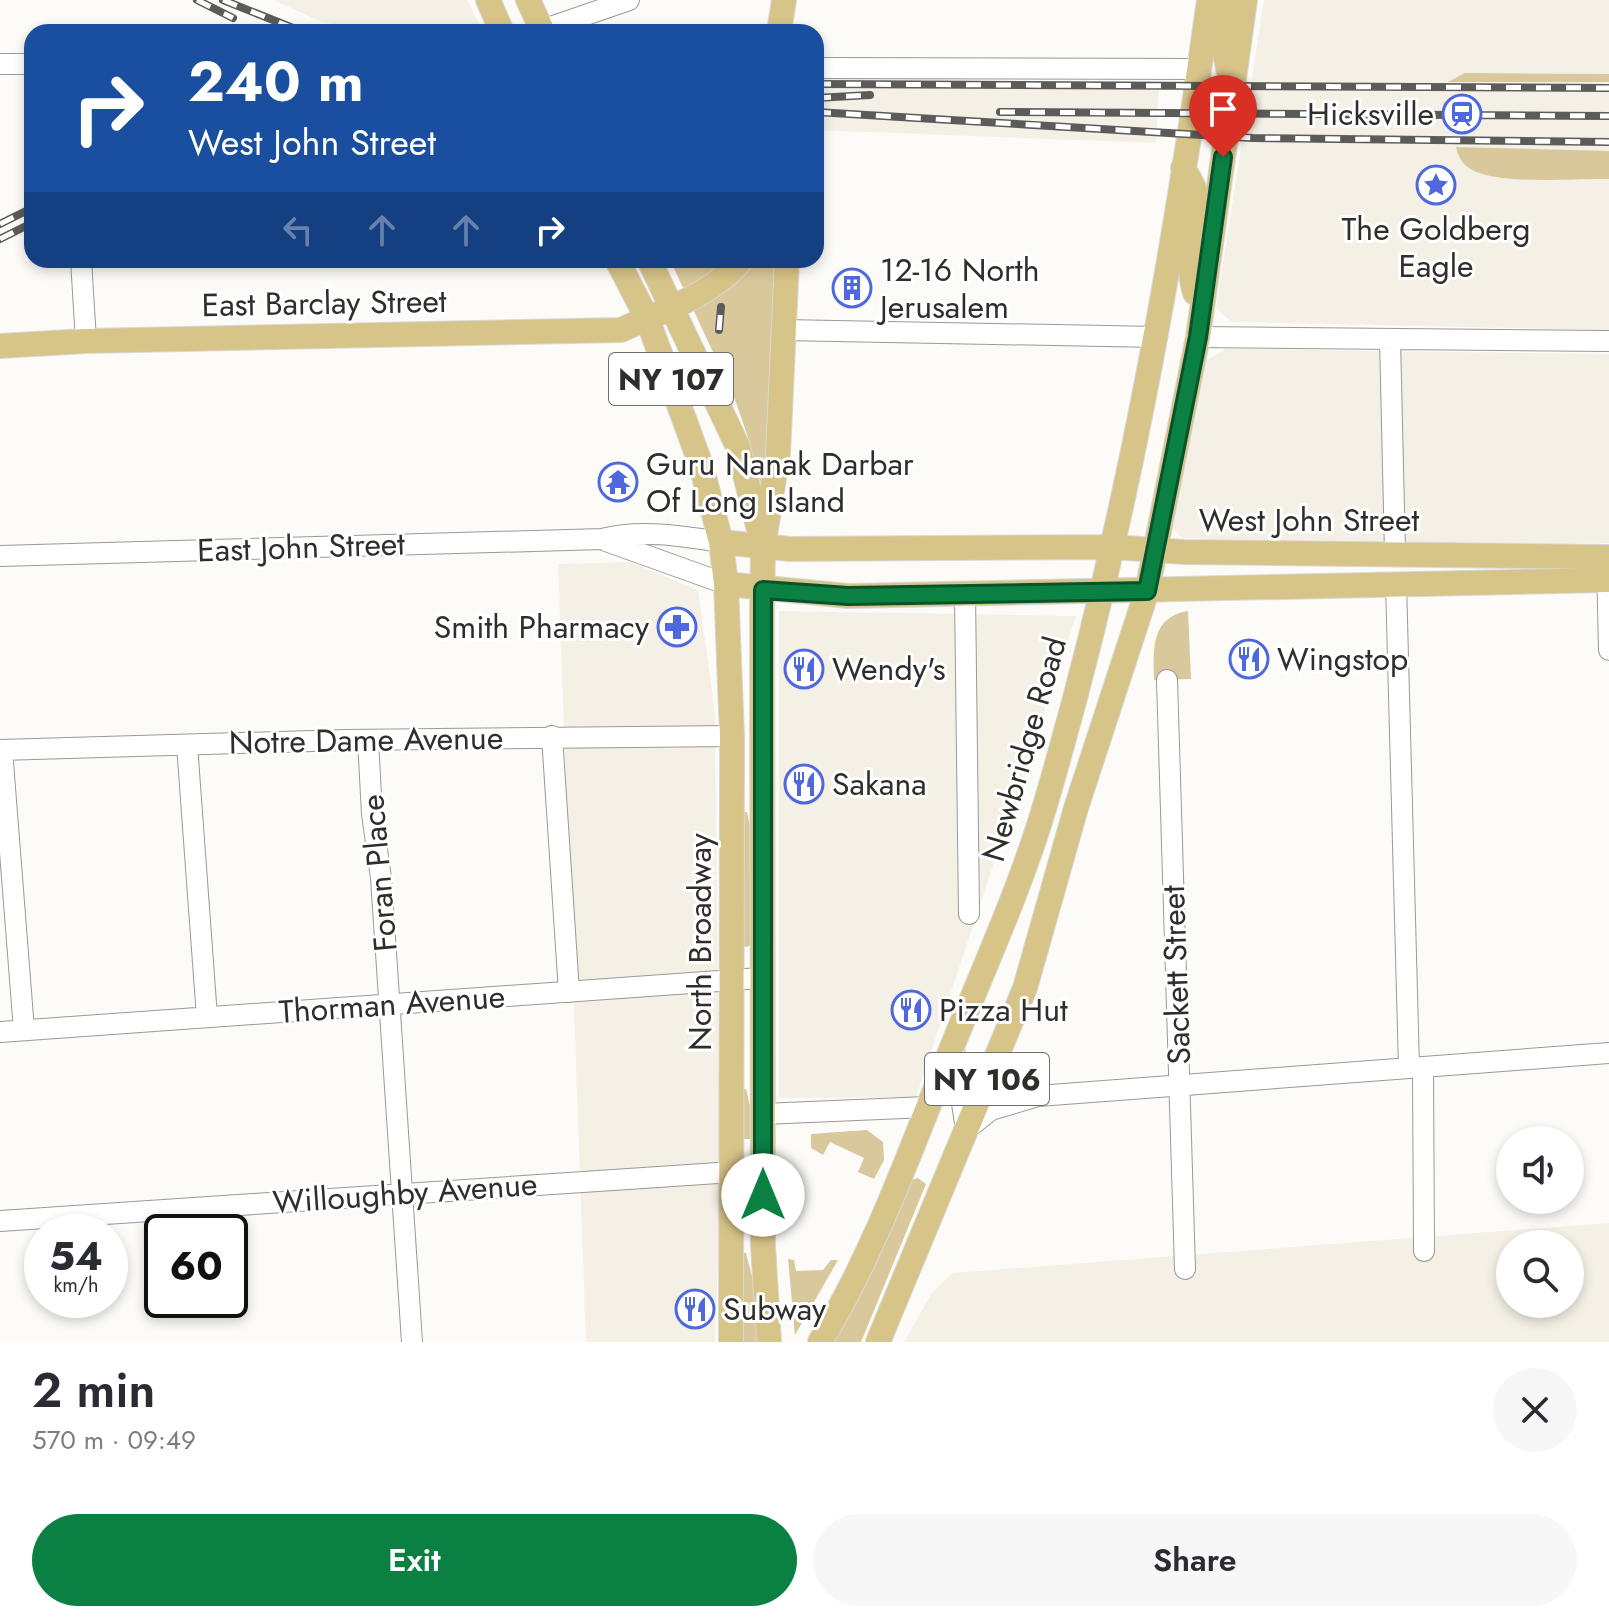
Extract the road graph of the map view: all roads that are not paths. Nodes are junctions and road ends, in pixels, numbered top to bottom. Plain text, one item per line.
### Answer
1 (488, 0) edge
2 (528, 0) edge
3 (629, 0) edge
4 (784, 0) edge
5 (796, 0) edge
6 (1209, 0) edge
7 (1224, 0) edge
8 (1245, 0) edge
9 (498, 24) edge
10 (540, 24) edge
11 (562, 24) edge
12 (780, 24) edge
13 (796, 24) edge
14 (0, 64) edge
15 (24, 64) edge
16 (824, 68) edge
17 (1199, 69) junction
18 (1234, 70) junction
19 (1183, 168) junction
20 (81, 268) edge
21 (621, 268) edge
22 (653, 268) edge
23 (735, 268) edge
24 (787, 268) edge
25 (672, 308) junction
26 (1202, 310) junction
27 (647, 318) junction
28 (783, 330) junction
29 (1157, 337) junction
30 (1198, 337) junction
31 (1390, 339) junction
32 (86, 341) junction
33 (1609, 341) edge
34 (0, 346) edge
35 (602, 539) junction
36 (721, 542) junction
37 (1112, 547) junction
38 (763, 548) junction
39 (1155, 549) junction
40 (1395, 552) junction
41 (0, 556) edge
42 (1608, 568) edge
43 (1396, 583) junction
44 (726, 584) junction
45 (763, 590) junction
46 (1147, 591) junction
47 (1102, 592) junction
48 (965, 593) junction
49 (1609, 650) edge
50 (1167, 680) dead end
51 (552, 736) junction
52 (732, 736) junction
53 (368, 740) junction
54 (187, 745) junction
55 (1, 750) edge
56 (969, 914) dead end
57 (761, 978) junction
58 (732, 981) junction
59 (569, 992) junction
60 (389, 1004) junction
61 (207, 1017) junction
62 (24, 1030) junction
63 (0, 1032) edge
64 (953, 1043) junction
65 (1609, 1053) edge
66 (996, 1057) junction
67 (1416, 1068) junction
68 (1179, 1085) junction
69 (1038, 1096) junction
70 (927, 1107) junction
71 (763, 1114) junction
72 (966, 1130) junction
73 (763, 1170) junction
74 (732, 1172) junction
75 (401, 1194) junction
76 (0, 1221) edge
77 (1424, 1251) dead end
78 (1185, 1269) dead end
79 (412, 1342) edge
80 (731, 1342) edge
81 (769, 1342) edge
82 (820, 1342) edge
83 (878, 1342) edge

1 - 9 main road
2 - 10 main road
3 - 11 street
4 - 12 main road
5 - 13 main road
6 - 17 main road, Newbridge Road / NY 106
7 - 18 main road
8 - 18 main road, NY 106
14 - 15 street
16 - 17 street
17 - 19 main road, Newbridge Road / NY 106
18 - 26 main road, NY 106
19 - 26 main road
19 - 29 main road, Newbridge Road / NY 106
20 - 32 street
21 - 27 main road, NY 107
22 - 25 main road, NY 107
23 - 25 main road, East Barclay Street
24 - 28 main road
25 - 27 main road, East Barclay Street
25 - 38 main road, NY 107
26 - 30 main road, NY 106
27 - 32 main road, East Barclay Street
27 - 36 main road, NY 107
28 - 29 street
28 - 38 main road
29 - 37 main road, Newbridge Road / NY 106
30 - 31 street
30 - 39 main road, NY 106
31 - 33 street
31 - 40 street
32 - 34 main road, East Barclay Street
35 - 36 street, East John Street
35 - 41 street, East John Street
35 - 44 street, East John Street
36 - 38 main road, West John Street
36 - 44 main road, North Broadway / NY 107
37 - 38 main road, West John Street
37 - 39 main road, West John Street
37 - 47 main road, Newbridge Road / NY 106
38 - 45 main road, North Broadway / NY 107
39 - 40 main road, West John Street
39 - 46 main road, NY 106
40 - 42 main road, West John Street
42 - 43 main road, West John Street
42 - 49 street
43 - 46 main road, West John Street
43 - 67 street
44 - 45 main road, West John Street
44 - 52 main road, North Broadway / NY 107
45 - 48 main road, West John Street
45 - 57 main road, North Broadway / NY 107
46 - 47 main road, West John Street
46 - 66 main road, Newbridge Road / NY 106
47 - 48 main road, West John Street
47 - 64 main road, Newbridge Road / NY 106
48 - 56 street
50 - 68 street, Sackett Street
51 - 52 street, Notre Dame Avenue
51 - 53 street, Notre Dame Avenue
51 - 59 street
52 - 58 main road, North Broadway / NY 107
53 - 54 street, Notre Dame Avenue
53 - 60 street, Foran Place
54 - 55 street, Notre Dame Avenue
54 - 61 street
55 - 62 street
57 - 58 street, Thorman Avenue
57 - 71 main road, North Broadway / NY 107
58 - 59 street, Thorman Avenue
58 - 74 main road, North Broadway / NY 107
59 - 60 street, Thorman Avenue
60 - 61 street, Thorman Avenue
60 - 75 street, Foran Place
61 - 62 street, Thorman Avenue
62 - 63 street, Thorman Avenue
64 - 70 main road, Newbridge Road / NY 106
64 - 72 street
65 - 67 street
66 - 69 street
66 - 72 main road, Newbridge Road / NY 106
67 - 68 street
67 - 77 street
68 - 69 street
68 - 78 street, Sackett Street
69 - 72 street
70 - 71 street
70 - 82 main road, Newbridge Road / NY 106
71 - 73 main road, North Broadway / NY 107
72 - 83 main road, Newbridge Road / NY 106
73 - 74 street, Willoughby Avenue
73 - 81 main road, North Broadway / NY 107
74 - 75 street, Willoughby Avenue
74 - 80 main road, North Broadway / NY 107
75 - 76 street, Willoughby Avenue
75 - 79 street, Foran Place

